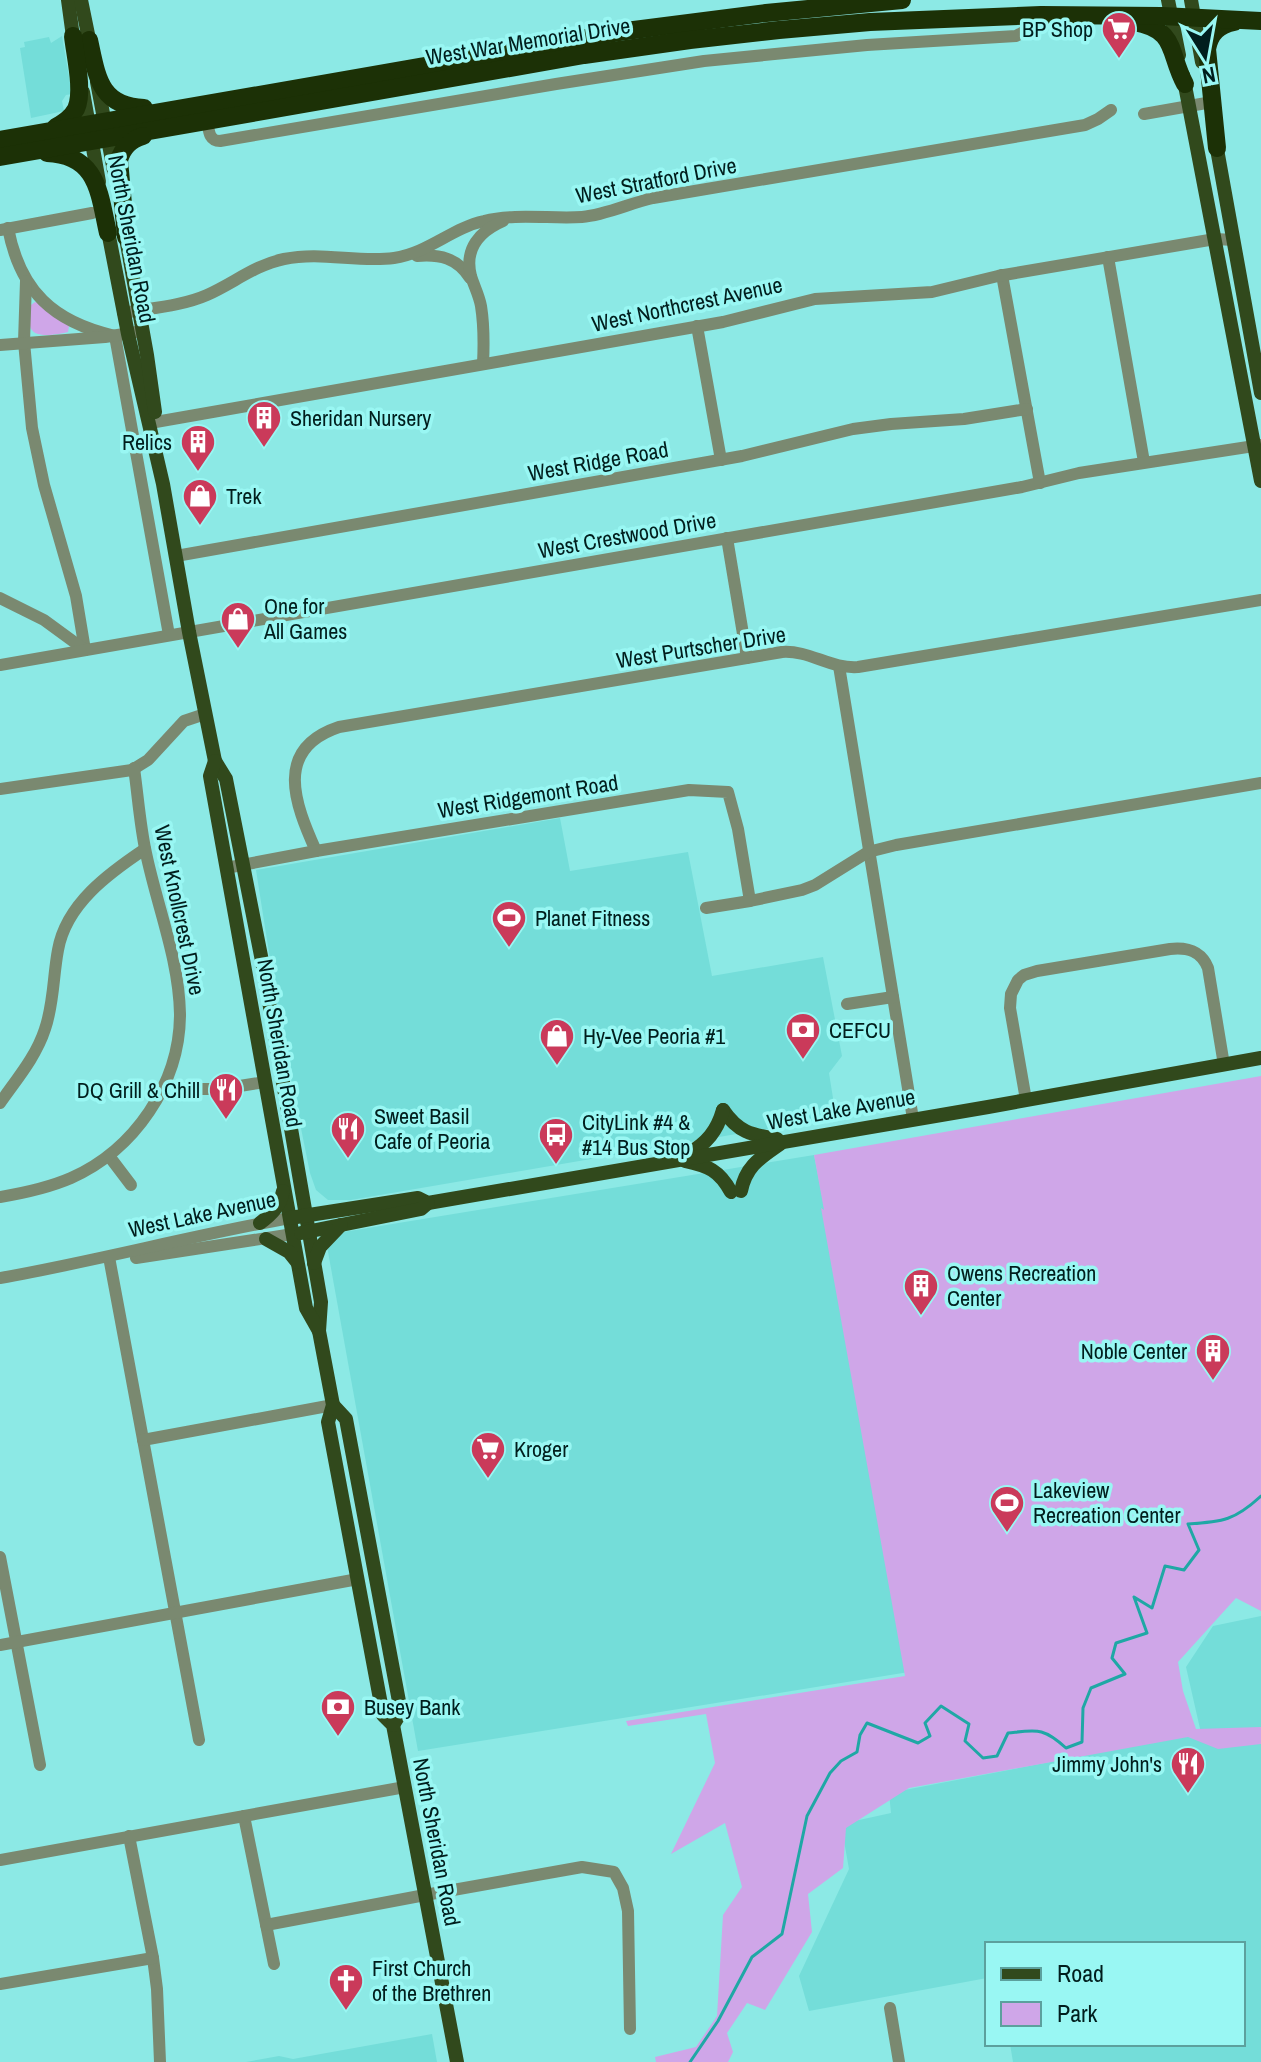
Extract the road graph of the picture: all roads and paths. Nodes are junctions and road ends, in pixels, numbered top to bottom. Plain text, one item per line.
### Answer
1 (68, 0) edge
2 (81, 0) edge
3 (902, 0) edge
4 (1170, 8) edge
5 (1192, 9) edge
6 (1030, 17) junction
7 (1255, 21) edge
8 (81, 38) junction
9 (628, 40) junction
10 (633, 71) junction
11 (1185, 84) junction
12 (234, 98) junction
13 (1210, 102) junction
14 (1190, 106) junction
15 (1111, 110) dead end
16 (1144, 114) dead end
17 (207, 120) junction
18 (98, 130) junction
19 (4, 139) edge
20 (1217, 148) joint
21 (0, 157) edge
22 (92, 213) dead end
23 (526, 217) junction
24 (4, 229) edge
25 (117, 235) junction
26 (1215, 239) junction
27 (1234, 240) junction
28 (1108, 257) junction
29 (392, 258) junction
30 (1002, 275) junction
31 (26, 281) junction
32 (474, 284) junction
33 (139, 310) junction
34 (123, 313) junction
35 (697, 326) junction
36 (129, 334) junction
37 (24, 342) junction
38 (0, 345) edge
39 (483, 364) junction
40 (1261, 393) edge
41 (1027, 409) junction
42 (153, 423) junction
43 (1258, 446) edge
44 (721, 460) junction
45 (1144, 462) junction
46 (1261, 481) edge
47 (1040, 483) junction
48 (727, 538) junction
49 (176, 556) junction
50 (0, 598) edge
51 (1261, 600) edge
52 (189, 632) junction
53 (169, 635) junction
54 (85, 650) junction
55 (747, 658) junction
56 (0, 665) edge
57 (839, 666) junction
58 (205, 714) junction
59 (215, 761) junction
60 (134, 768) junction
61 (1261, 783) edge
62 (4, 788) edge
63 (0, 800) edge
64 (145, 849) junction
65 (316, 851) junction
66 (868, 852) junction
67 (243, 864) junction
68 (226, 868) junction
69 (750, 901) junction
70 (233, 906) junction
71 (706, 908) dead end
72 (262, 961) junction
73 (893, 997) junction
74 (847, 1004) dead end
75 (255, 1027) junction
76 (1261, 1058) edge
77 (1224, 1065) junction
78 (265, 1082) junction
79 (193, 1089) dead end
80 (1026, 1100) junction
81 (0, 1103) edge
82 (289, 1119) junction
83 (913, 1119) junction
84 (785, 1141) junction
85 (109, 1156) junction
86 (677, 1159) junction
87 (300, 1184) junction
88 (131, 1185) dead end
89 (284, 1186) junction
90 (0, 1197) edge
91 (428, 1203) junction
92 (333, 1210) junction
93 (305, 1215) junction
94 (290, 1218) junction
95 (260, 1223) junction
96 (342, 1225) junction
97 (308, 1232) junction
98 (293, 1234) junction
99 (266, 1239) junction
100 (110, 1259) junction
101 (314, 1263) junction
102 (298, 1264) junction
103 (0, 1278) edge
104 (319, 1331) junction
105 (333, 1405) junction
106 (143, 1440) junction
107 (351, 1539) junction
108 (0, 1557) edge
109 (375, 1578) junction
110 (358, 1579) junction
111 (175, 1612) junction
112 (365, 1616) junction
113 (16, 1641) junction
114 (0, 1645) edge
115 (393, 1725) junction
116 (199, 1740) dead end
117 (40, 1765) dead end
118 (405, 1787) junction
119 (244, 1816) junction
120 (129, 1836) junction
121 (0, 1860) edge
122 (425, 1895) junction
123 (266, 1925) junction
124 (153, 1958) junction
125 (274, 1964) dead end
126 (0, 1984) edge
127 (890, 2008) dead end
128 (630, 2029) dead end
129 (160, 2062) edge
130 (457, 2062) edge
131 (899, 2062) edge

1 - 8 main road, North Sheridan Road
2 - 8 main road, North Sheridan Road
3 - 9 highway, West War Memorial Drive
4 - 5 highway, West War Memorial Drive
4 - 6 highway, West War Memorial Drive
4 - 11 main road
5 - 7 highway, West War Memorial Drive
5 - 13 main road
6 - 9 highway, West War Memorial Drive
6 - 10 street
6 - 11 highway
7 - 13 highway
8 - 12 highway
8 - 18 main road, North Sheridan Road
8 - 19 highway
9 - 10 street
9 - 12 highway, West War Memorial Drive
9 - 17 highway, West War Memorial Drive
10 - 17 street
11 - 14 main road
12 - 18 highway, West War Memorial Drive
13 - 14 street
13 - 20 highway
14 - 16 street
14 - 26 main road
15 - 23 street, West Stratford Drive
17 - 18 highway, West War Memorial Drive
17 - 25 highway
18 - 19 highway, West War Memorial Drive
18 - 21 highway, West War Memorial Drive
18 - 25 main road, North Sheridan Road
20 - 27 main road
21 - 25 highway
22 - 24 street
23 - 29 street, West Stratford Drive
23 - 32 street
24 - 31 street
25 - 33 main road, North Sheridan Road
25 - 34 main road, North Sheridan Road
26 - 27 street, West Northcrest Avenue
26 - 28 street, West Northcrest Avenue
26 - 43 main road
27 - 40 main road
28 - 30 street, West Northcrest Avenue
28 - 45 street
29 - 32 street
29 - 33 street, West Stratford Drive
30 - 35 street, West Northcrest Avenue
30 - 41 street
31 - 36 street
31 - 37 street
32 - 39 street
33 - 34 street, West Stratford Drive
33 - 36 main road, North Sheridan Road
34 - 36 main road, North Sheridan Road
35 - 39 street, West Northcrest Avenue
35 - 44 street
36 - 37 street
36 - 42 main road, North Sheridan Road
36 - 53 street
37 - 38 street
37 - 54 street
39 - 42 street, West Northcrest Avenue
41 - 44 street, West Ridge Road
41 - 47 street
42 - 49 main road, North Sheridan Road
43 - 45 street, West Crestwood Drive
43 - 46 main road
44 - 49 street, West Ridge Road
45 - 47 street, West Crestwood Drive
47 - 48 street, West Crestwood Drive
48 - 52 street, West Crestwood Drive
48 - 55 street
49 - 52 main road, North Sheridan Road
50 - 54 street
51 - 57 street, West Purtscher Drive
52 - 53 street, West Crestwood Drive
52 - 58 main road, North Sheridan Road
53 - 54 street, West Crestwood Drive
54 - 56 street, West Crestwood Drive
55 - 57 street, West Purtscher Drive
55 - 65 street, West Purtscher Drive
57 - 66 street
58 - 59 main road, North Sheridan Road
58 - 60 street
59 - 67 main road, North Sheridan Road
59 - 68 main road, North Sheridan Road
60 - 62 street
60 - 64 street, West Knollcrest Drive
61 - 66 street
62 - 63 street
64 - 81 street
64 - 85 street, West Knollcrest Drive
65 - 67 street, West Ridgemont Road
65 - 69 street, West Ridgemont Road
66 - 69 street
66 - 73 street
67 - 68 street, West Ridgemont Road
67 - 72 main road, North Sheridan Road
68 - 70 main road, North Sheridan Road
69 - 71 street
70 - 72 main road
70 - 75 main road, North Sheridan Road
72 - 75 main road
72 - 82 main road, North Sheridan Road
73 - 74 street
73 - 83 street
75 - 78 main road, North Sheridan Road
76 - 77 main road, West Lake Avenue
77 - 80 main road, West Lake Avenue
77 - 80 street
78 - 79 street
78 - 82 main road
78 - 89 main road, North Sheridan Road
80 - 83 main road, West Lake Avenue
82 - 87 main road, North Sheridan Road
83 - 84 main road, West Lake Avenue
84 - 86 main road, West Lake Avenue
84 - 86 main road
84 - 86 main road
85 - 88 street
85 - 90 street, West Knollcrest Drive
86 - 91 main road, West Lake Avenue
87 - 92 main road
87 - 93 main road, North Sheridan Road
89 - 94 main road, North Sheridan Road
89 - 95 main road
91 - 92 main road, West Lake Avenue
91 - 96 main road, West Lake Avenue
92 - 93 main road, West Lake Avenue
93 - 94 main road, West Lake Avenue
93 - 97 main road, North Sheridan Road
94 - 95 street, West Lake Avenue
94 - 98 main road, North Sheridan Road
95 - 100 street, West Lake Avenue
96 - 97 main road, West Lake Avenue
96 - 101 main road
97 - 98 main road, West Lake Avenue
97 - 101 main road, North Sheridan Road
98 - 99 street, West Lake Avenue
98 - 102 main road, North Sheridan Road
99 - 100 street, West Lake Avenue
99 - 102 main road
100 - 103 street, West Lake Avenue
100 - 106 street
101 - 104 main road, North Sheridan Road
102 - 104 main road, North Sheridan Road
104 - 105 main road, North Sheridan Road
105 - 106 street
105 - 107 main road, North Sheridan Road
105 - 109 main road, North Sheridan Road
106 - 111 street
107 - 109 main road
107 - 110 main road, North Sheridan Road
108 - 113 street
109 - 112 main road
109 - 115 main road, North Sheridan Road
110 - 111 street
110 - 112 main road, North Sheridan Road
111 - 113 street
111 - 116 street
112 - 115 main road, North Sheridan Road
113 - 114 street
113 - 117 street
115 - 118 main road, North Sheridan Road
118 - 119 street
118 - 122 main road, North Sheridan Road
119 - 120 street
119 - 123 street
120 - 121 street
120 - 124 street
122 - 123 street
122 - 128 street
122 - 130 main road, North Sheridan Road
123 - 125 street
124 - 126 street
124 - 129 street
127 - 131 street

